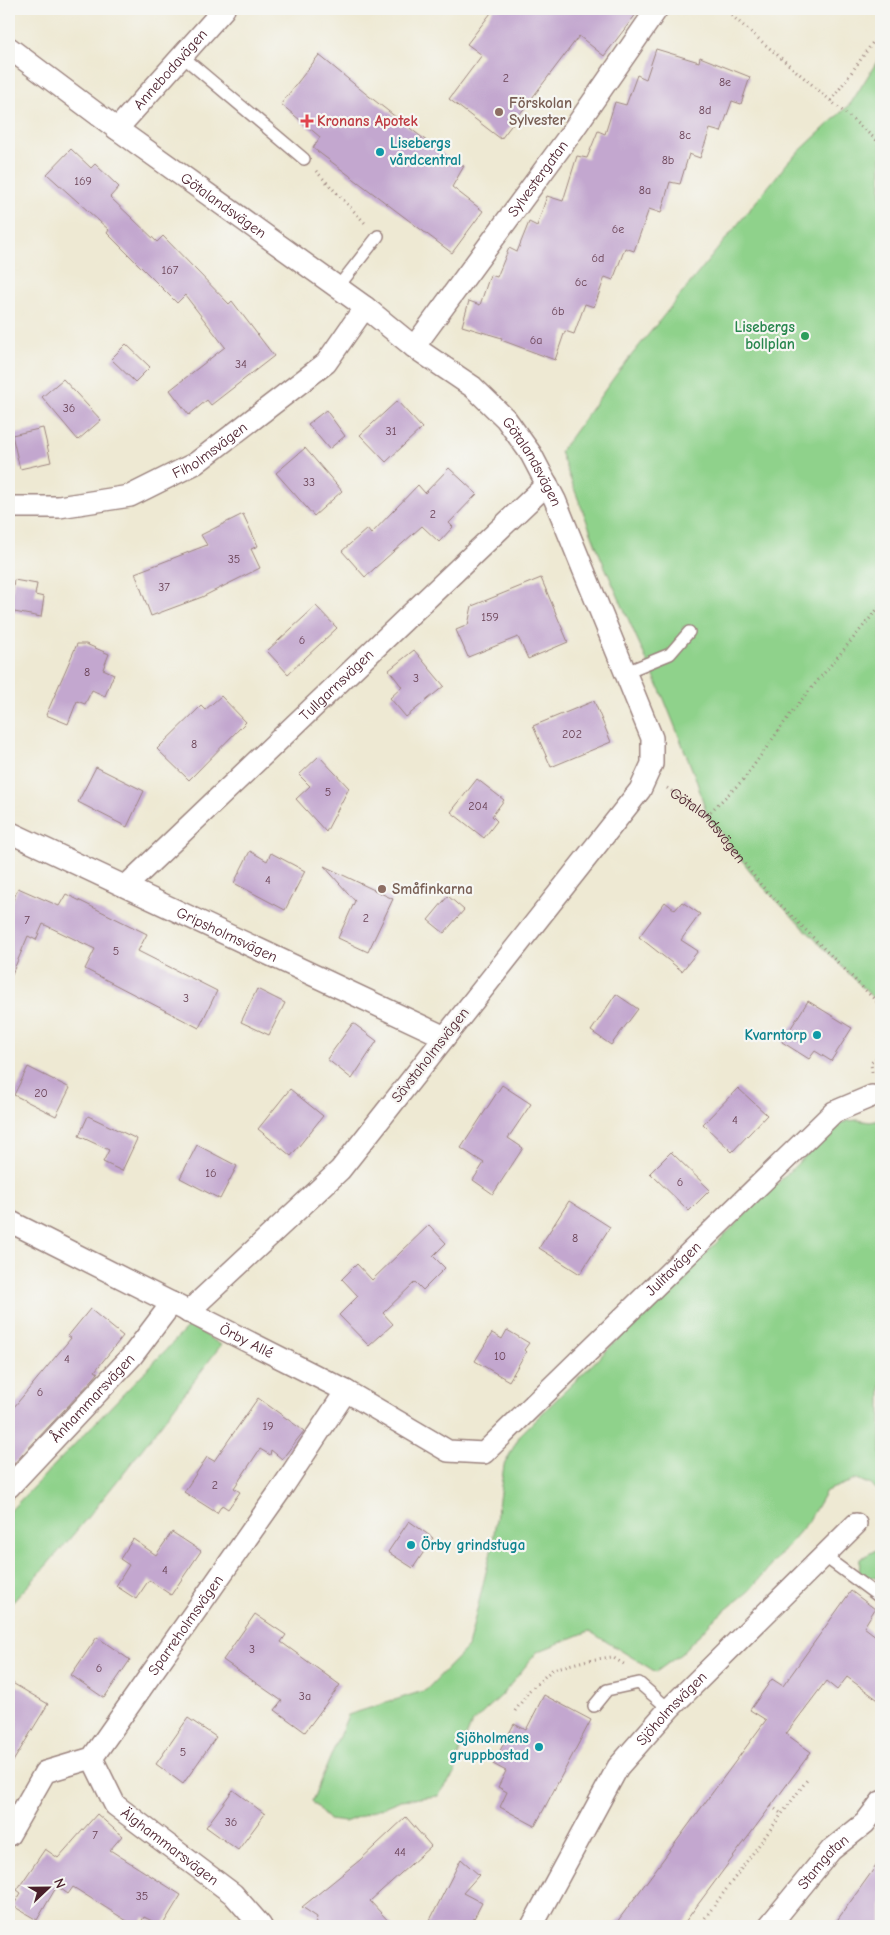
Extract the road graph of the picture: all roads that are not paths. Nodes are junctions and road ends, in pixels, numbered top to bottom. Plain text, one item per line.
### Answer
1 (224, 9) edge
2 (657, 9) edge
3 (9, 48) edge
4 (182, 56) junction
5 (117, 129) junction
6 (304, 159) road end
7 (378, 236) road end
8 (338, 287) junction
9 (365, 307) junction
10 (414, 347) junction
11 (547, 484) junction
12 (9, 507) edge
13 (689, 632) dead end
14 (626, 672) junction
15 (647, 775) joint
16 (9, 832) edge
17 (126, 886) junction
18 (445, 1037) junction
19 (872, 1096) dead end
20 (9, 1221) edge
21 (180, 1308) junction
22 (346, 1391) junction
23 (484, 1454) joint
24 (9, 1487) edge
25 (856, 1524) dead end
26 (824, 1556) junction
27 (881, 1598) edge
28 (594, 1706) dead end
29 (669, 1709) junction
30 (92, 1758) junction
31 (881, 1802) edge
32 (9, 1835) edge
33 (261, 1926) edge
34 (532, 1926) edge
35 (769, 1926) edge

1 - 4 street, Annebodavägen
2 - 10 street, Sylvestergatan
3 - 5 street, Götalandsvägen
4 - 5 street, Annebodavägen
4 - 6 lane
5 - 8 street, Götalandsvägen
7 - 8 lane
8 - 9 street, Götalandsvägen
9 - 10 street, Götalandsvägen
9 - 12 street, Fiholmsvägen
10 - 11 street, Götalandsvägen
11 - 14 street, Götalandsvägen
11 - 17 street, Tullgarnsvägen
13 - 14 lane
14 - 15 street, Götalandsvägen
15 - 18 street, Sävstaholmsvägen
16 - 17 street, Gripsholmsvägen
17 - 18 street, Gripsholmsvägen
18 - 21 street, Sävstaholmsvägen
19 - 23 street, Julitavägen
20 - 21 street, Örby Allé
21 - 22 street, Örby Allé
21 - 24 street, Ånhammarsvägen
22 - 23 street, Örby Allé
22 - 30 street, Sparreholmsvägen
25 - 26 street, Sjöholmsvägen
26 - 27 lane
26 - 29 street, Sjöholmsvägen
28 - 29 lane
29 - 34 street, Sjöholmsvägen
30 - 32 street
30 - 33 street, Älghammarsvägen
31 - 35 street, Stamgatan

